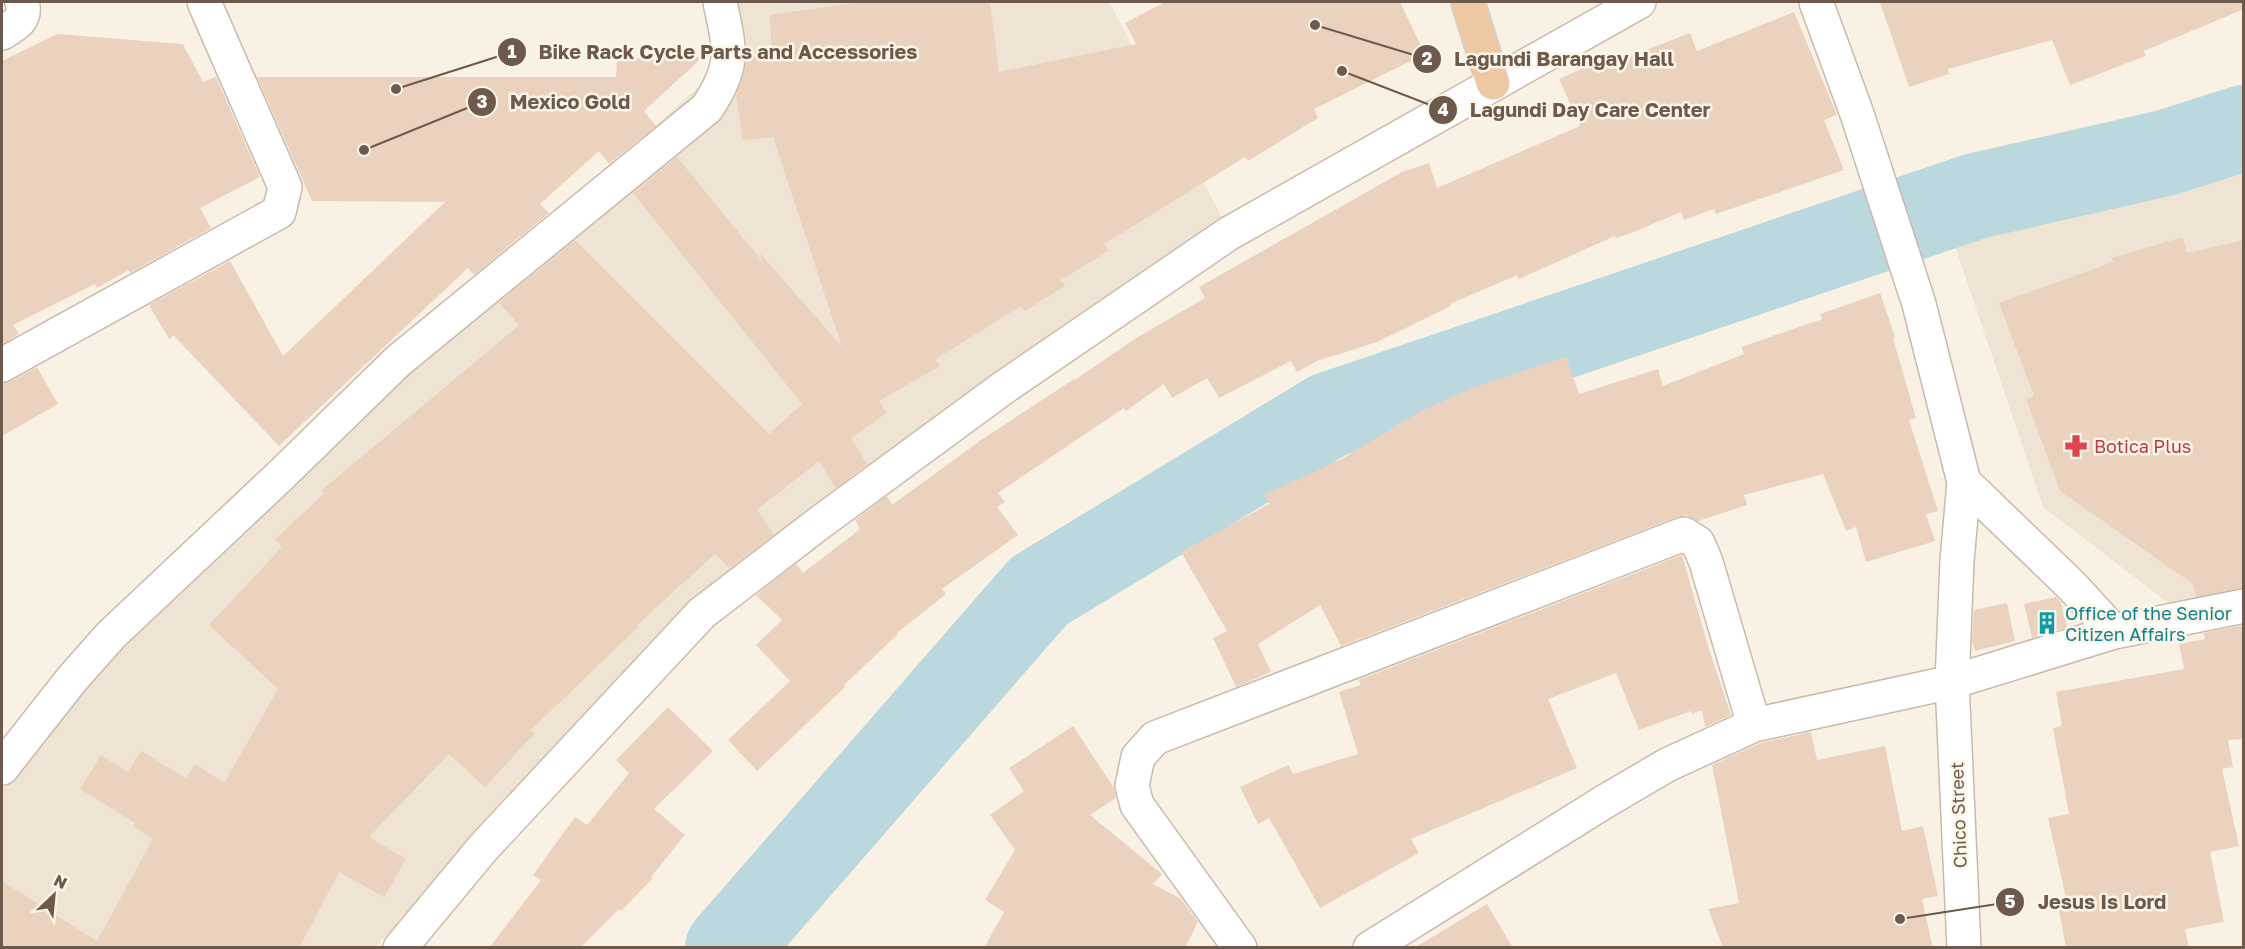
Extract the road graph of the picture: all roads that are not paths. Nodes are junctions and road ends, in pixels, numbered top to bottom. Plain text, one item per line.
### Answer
1 (22, 2) edge
2 (204, 2) edge
3 (720, 2) edge
4 (1468, 2) edge
5 (1640, 2) edge
6 (1816, 2) edge
7 (2, 33) edge
8 (1493, 83) junction
9 (2, 365) edge
10 (1964, 482) junction
11 (2244, 606) edge
12 (2114, 632) junction
13 (1952, 682) junction
14 (1754, 725) junction
15 (2, 768) edge
16 (400, 948) edge
17 (1240, 948) edge
18 (1370, 948) edge
19 (1964, 948) edge

1 - 7 street
2 - 9 street
3 - 15 street
4 - 8 highway
5 - 8 street
6 - 10 street
8 - 16 street
10 - 12 street
10 - 13 street, Chico Street
11 - 12 street
12 - 13 street
13 - 14 street
13 - 19 street, Chico Street
14 - 17 street
14 - 18 street

